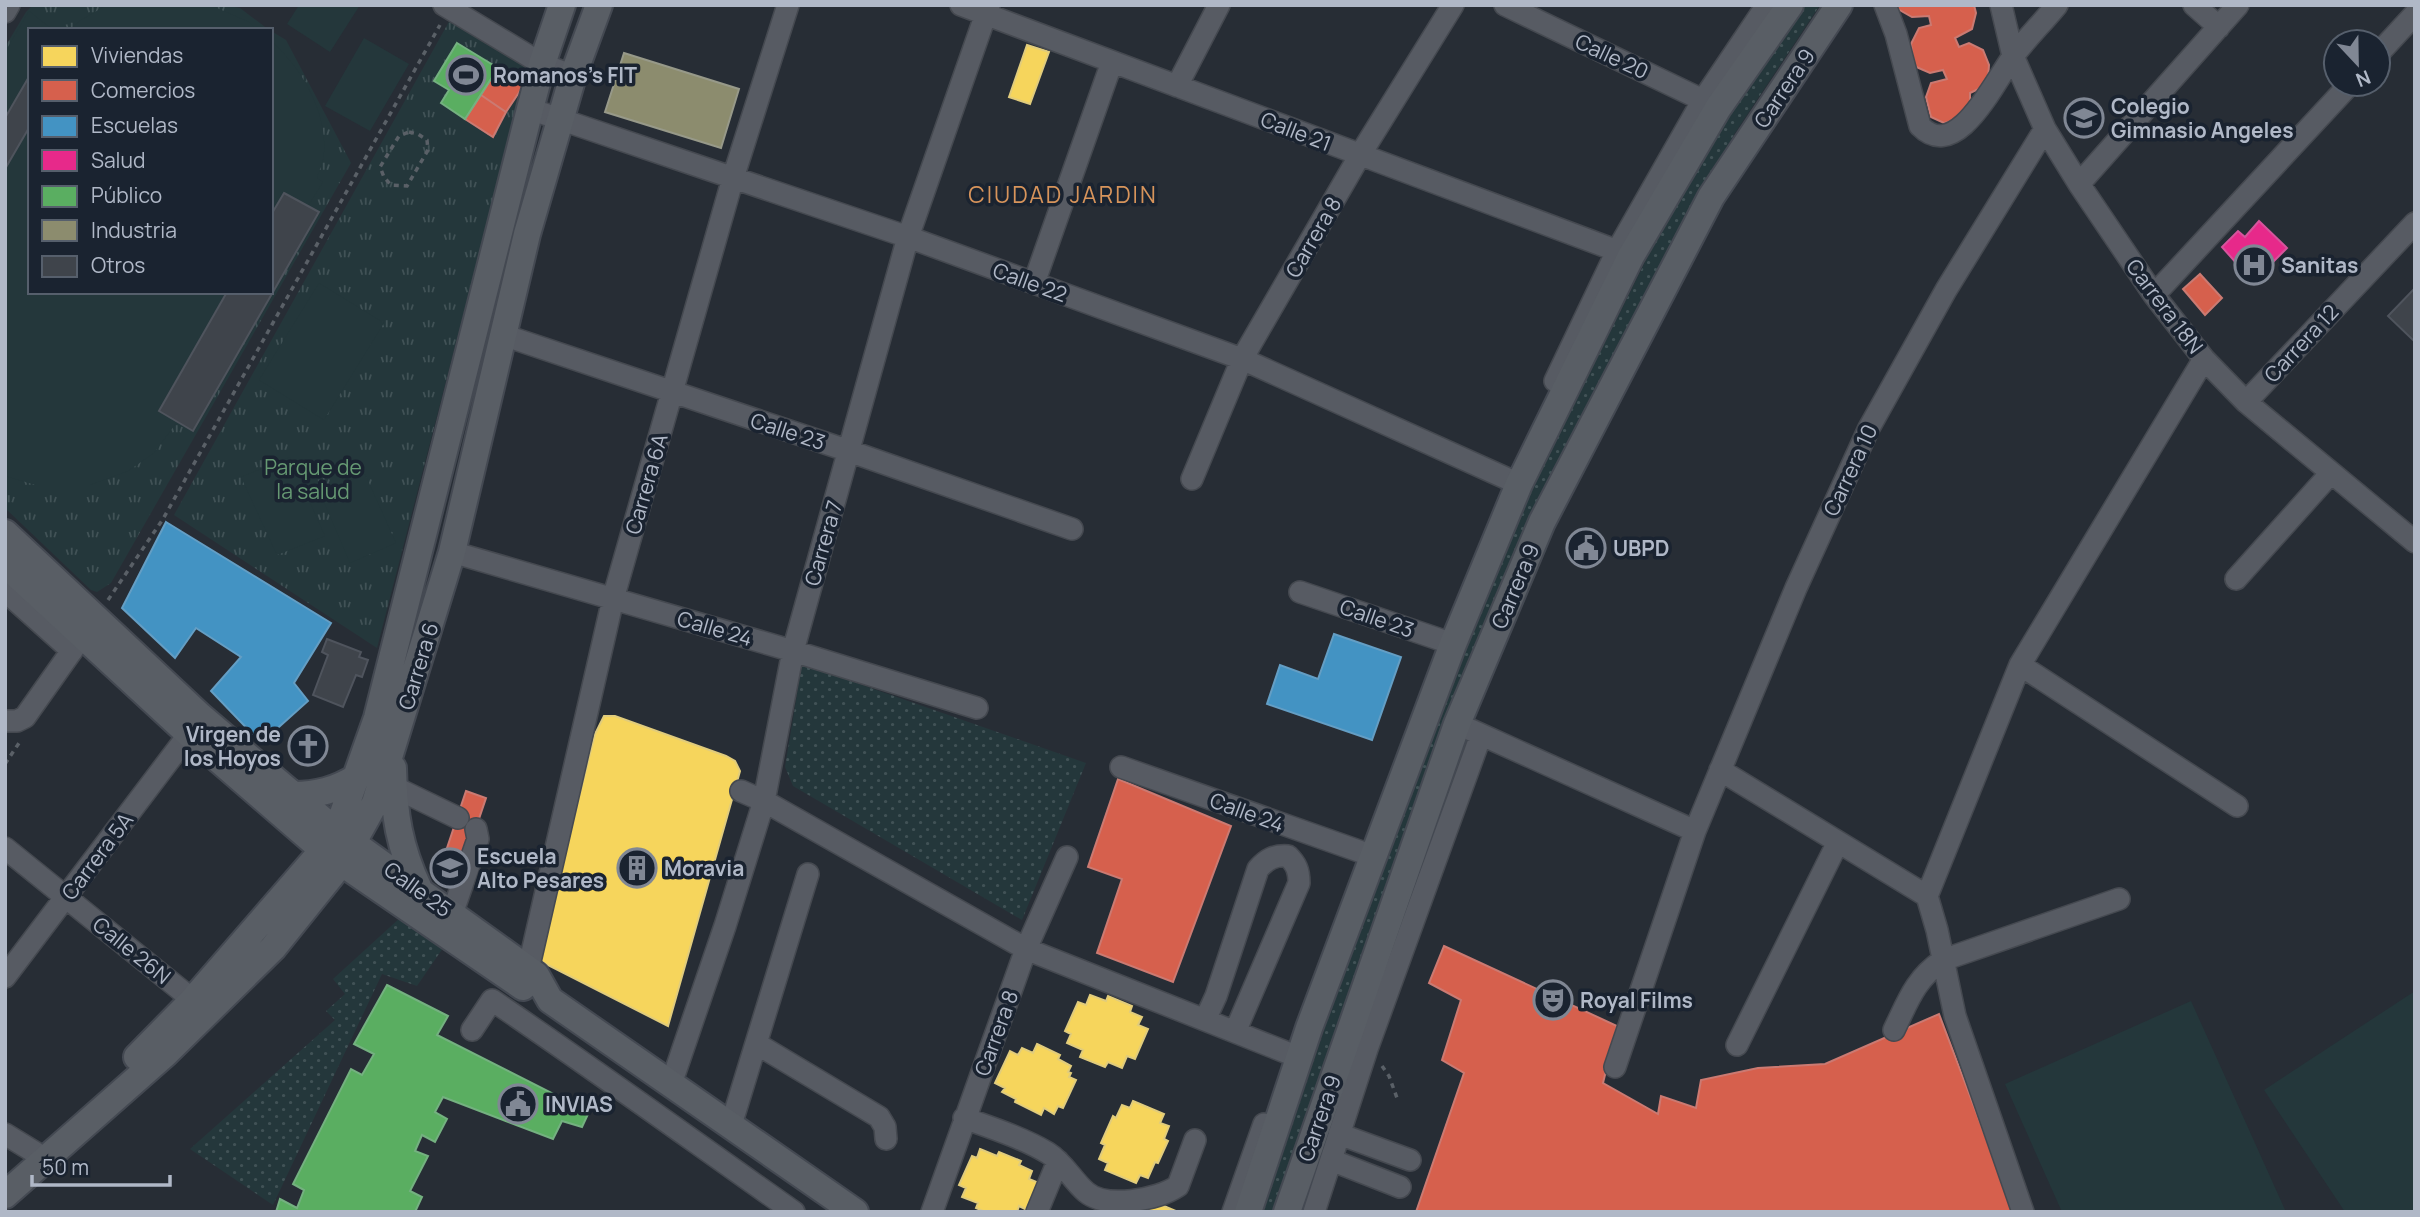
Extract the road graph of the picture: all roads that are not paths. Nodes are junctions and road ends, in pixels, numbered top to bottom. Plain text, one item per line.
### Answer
1 (9, 5) edge
2 (562, 5) edge
3 (599, 5) edge
4 (788, 5) edge
5 (961, 5) edge
6 (1219, 5) edge
7 (1453, 5) edge
8 (1506, 5) edge
9 (1767, 5) edge
10 (1790, 5) edge
11 (1839, 5) edge
12 (1885, 5) edge
13 (2001, 5) edge
14 (2057, 5) edge
15 (2194, 5) edge
16 (2238, 5) edge
17 (447, 7) edge
18 (987, 10) edge
19 (5, 12) edge
20 (2415, 14) edge
21 (2219, 27) junction
22 (2392, 39) edge
23 (2013, 56) junction
24 (1112, 62) junction
25 (542, 64) junction
26 (573, 76) junction
27 (1177, 86) junction
28 (2337, 98) edge
29 (1711, 104) junction
30 (530, 109) junction
31 (560, 120) junction
32 (2045, 129) junction
33 (1360, 155) junction
34 (733, 178) junction
35 (2079, 184) junction
36 (2415, 223) edge
37 (908, 237) junction
38 (1624, 254) junction
39 (1034, 283) junction
40 (2154, 295) junction
41 (503, 335) junction
42 (1242, 359) junction
43 (2204, 359) junction
44 (672, 392) junction
45 (2246, 402) junction
46 (849, 451) junction
47 (2331, 472) junction
48 (1192, 479) dead end
49 (1513, 482) junction
50 (1072, 528) dead end
51 (5, 533) edge
52 (2415, 542) edge
53 (452, 552) junction
54 (5, 564) edge
55 (2236, 579) dead end
56 (5, 591) edge
57 (1300, 592) dead end
58 (613, 599) junction
59 (83, 634) junction
60 (1448, 642) junction
61 (793, 651) junction
62 (2020, 665) junction
63 (977, 708) dead end
64 (15, 719) edge
65 (1469, 729) junction
66 (189, 734) junction
67 (393, 749) junction
68 (1121, 767) dead end
69 (1720, 770) junction
70 (357, 777) junction
71 (394, 787) junction
72 (741, 791) dead end
73 (293, 795) junction
74 (764, 801) junction
75 (2237, 806) dead end
76 (1695, 831) junction
77 (1838, 842) junction
78 (339, 846) junction
79 (5, 848) edge
80 (1368, 854) junction
81 (1067, 857) dead end
82 (808, 874) dead end
83 (419, 889) junction
84 (1927, 895) junction
85 (66, 897) junction
86 (2119, 899) dead end
87 (452, 914) junction
88 (1026, 949) junction
89 (1943, 960) junction
90 (528, 970) junction
91 (5, 977) edge
92 (193, 1000) junction
93 (550, 1000) junction
94 (1205, 1020) junction
95 (472, 1030) dead end
96 (1894, 1030) dead end
97 (1235, 1032) junction
98 (757, 1044) junction
99 (1737, 1045) dead end
100 (1293, 1055) junction
101 (1615, 1067) dead end
102 (671, 1084) junction
103 (964, 1118) junction
104 (731, 1125) junction
105 (5, 1134) edge
106 (1339, 1134) junction
107 (886, 1139) dead end
108 (1195, 1140) dead end
109 (36, 1153) junction
110 (1331, 1160) junction
111 (1410, 1160) dead end
112 (1058, 1161) junction
113 (5, 1179) edge
114 (1400, 1187) dead end
115 (5, 1195) edge
116 (940, 1207) edge
117 (794, 1212) edge
118 (855, 1212) edge
119 (1037, 1212) edge
120 (1233, 1212) edge
121 (1248, 1212) edge
122 (1287, 1212) edge
123 (1314, 1212) edge
124 (2023, 1212) edge

1 - 19 street
2 - 25 main road, Carrera 6
3 - 26 main road, Carrera 6
4 - 34 street, Carrera 6A
5 - 18 street, Calle 21
6 - 27 street
7 - 33 street, Carrera 8
8 - 29 street, Calle 20
9 - 29 street
10 - 29 main road, Carrera 9
11 - 65 main road, Carrera 9
12 - 23 street
13 - 23 street, Carrera 18N
14 - 23 street
15 - 21 street
16 - 21 street
17 - 25 street
18 - 24 street, Calle 21
18 - 37 street, Carrera 7
20 - 22 street
21 - 35 street
23 - 32 street, Carrera 18N
24 - 27 street, Calle 21
24 - 39 street
25 - 26 street
25 - 30 main road, Carrera 6
26 - 31 main road, Carrera 6
27 - 33 street, Calle 21
28 - 40 street
29 - 38 main road, Carrera 9
30 - 31 street, Calle 22
30 - 70 main road, Carrera 6
31 - 34 street, Calle 22
31 - 41 main road, Carrera 6
32 - 35 street, Carrera 18N
32 - 69 street, Carrera 10
33 - 38 street, Calle 21
33 - 42 street, Carrera 8
34 - 37 street, Calle 22
34 - 44 street, Carrera 6A
35 - 40 street, Carrera 18N
36 - 45 street, Carrera 12
37 - 39 street, Calle 22
37 - 46 street, Carrera 7
38 - 49 main road, Carrera 9
39 - 42 street, Calle 22
40 - 43 street, Carrera 18N
41 - 44 street, Calle 23
41 - 53 main road, Carrera 6
42 - 48 street, Carrera 8
42 - 49 street, Calle 22
43 - 45 street, Carrera 18N
43 - 62 street
44 - 46 street, Calle 23
44 - 58 street, Carrera 6A
45 - 47 street, Carrera 18N
46 - 50 street, Calle 23
46 - 61 street, Carrera 7
47 - 52 street, Carrera 18N
47 - 55 street
49 - 60 main road, Carrera 9
51 - 59 main road, Calle 25
53 - 58 street, Calle 24
53 - 67 main road, Carrera 6
54 - 59 main road, Calle 25
56 - 59 street
57 - 60 street, Calle 23
58 - 61 street, Calle 24
58 - 90 street, Carrera 6A
59 - 64 street
59 - 66 main road
59 - 73 main road, Calle 25
60 - 80 main road, Carrera 9
61 - 63 street, Calle 24
61 - 74 street, Carrera 7
62 - 75 street
62 - 84 street
65 - 76 street
65 - 106 street
65 - 122 main road, Carrera 9
66 - 78 main road
66 - 85 street, Carrera 5A
67 - 71 main road
67 - 78 main road, Carrera 6
68 - 80 street, Calle 24
69 - 76 street, Carrera 10
69 - 77 street
70 - 73 main road
70 - 78 main road, Carrera 6
71 - 83 main road
71 - 87 street
72 - 74 street
73 - 78 main road, Calle 25
74 - 88 street
74 - 102 street, Carrera 7
76 - 101 street, Carrera 10
77 - 84 street
77 - 99 street
78 - 83 main road, Calle 25
78 - 92 main road, Carrera 6
78 - 93 main road
78 - 115 main road, Carrera 6
79 - 85 street, Calle 26N
80 - 100 main road, Carrera 9
81 - 88 street, Carrera 8
82 - 98 street
83 - 87 main road, Calle 25
84 - 89 street
85 - 91 street, Carrera 5A
85 - 92 street, Calle 26N
86 - 89 street
87 - 90 main road, Calle 25
88 - 94 street
88 - 103 street, Carrera 8
89 - 96 street
89 - 124 street
90 - 93 main road, Calle 25
92 - 109 main road, Carrera 6
93 - 102 main road, Calle 25
94 - 97 street
94 - 97 street
95 - 117 street
97 - 100 street
98 - 104 street
98 - 107 street
100 - 120 street
100 - 121 main road, Carrera 9
102 - 104 main road, Calle 25
103 - 112 street
103 - 116 street, Carrera 8
104 - 118 main road, Calle 25
105 - 109 street
106 - 110 street
106 - 111 street
108 - 112 street
109 - 113 main road, Carrera 6
110 - 114 street
110 - 123 street
112 - 119 street

